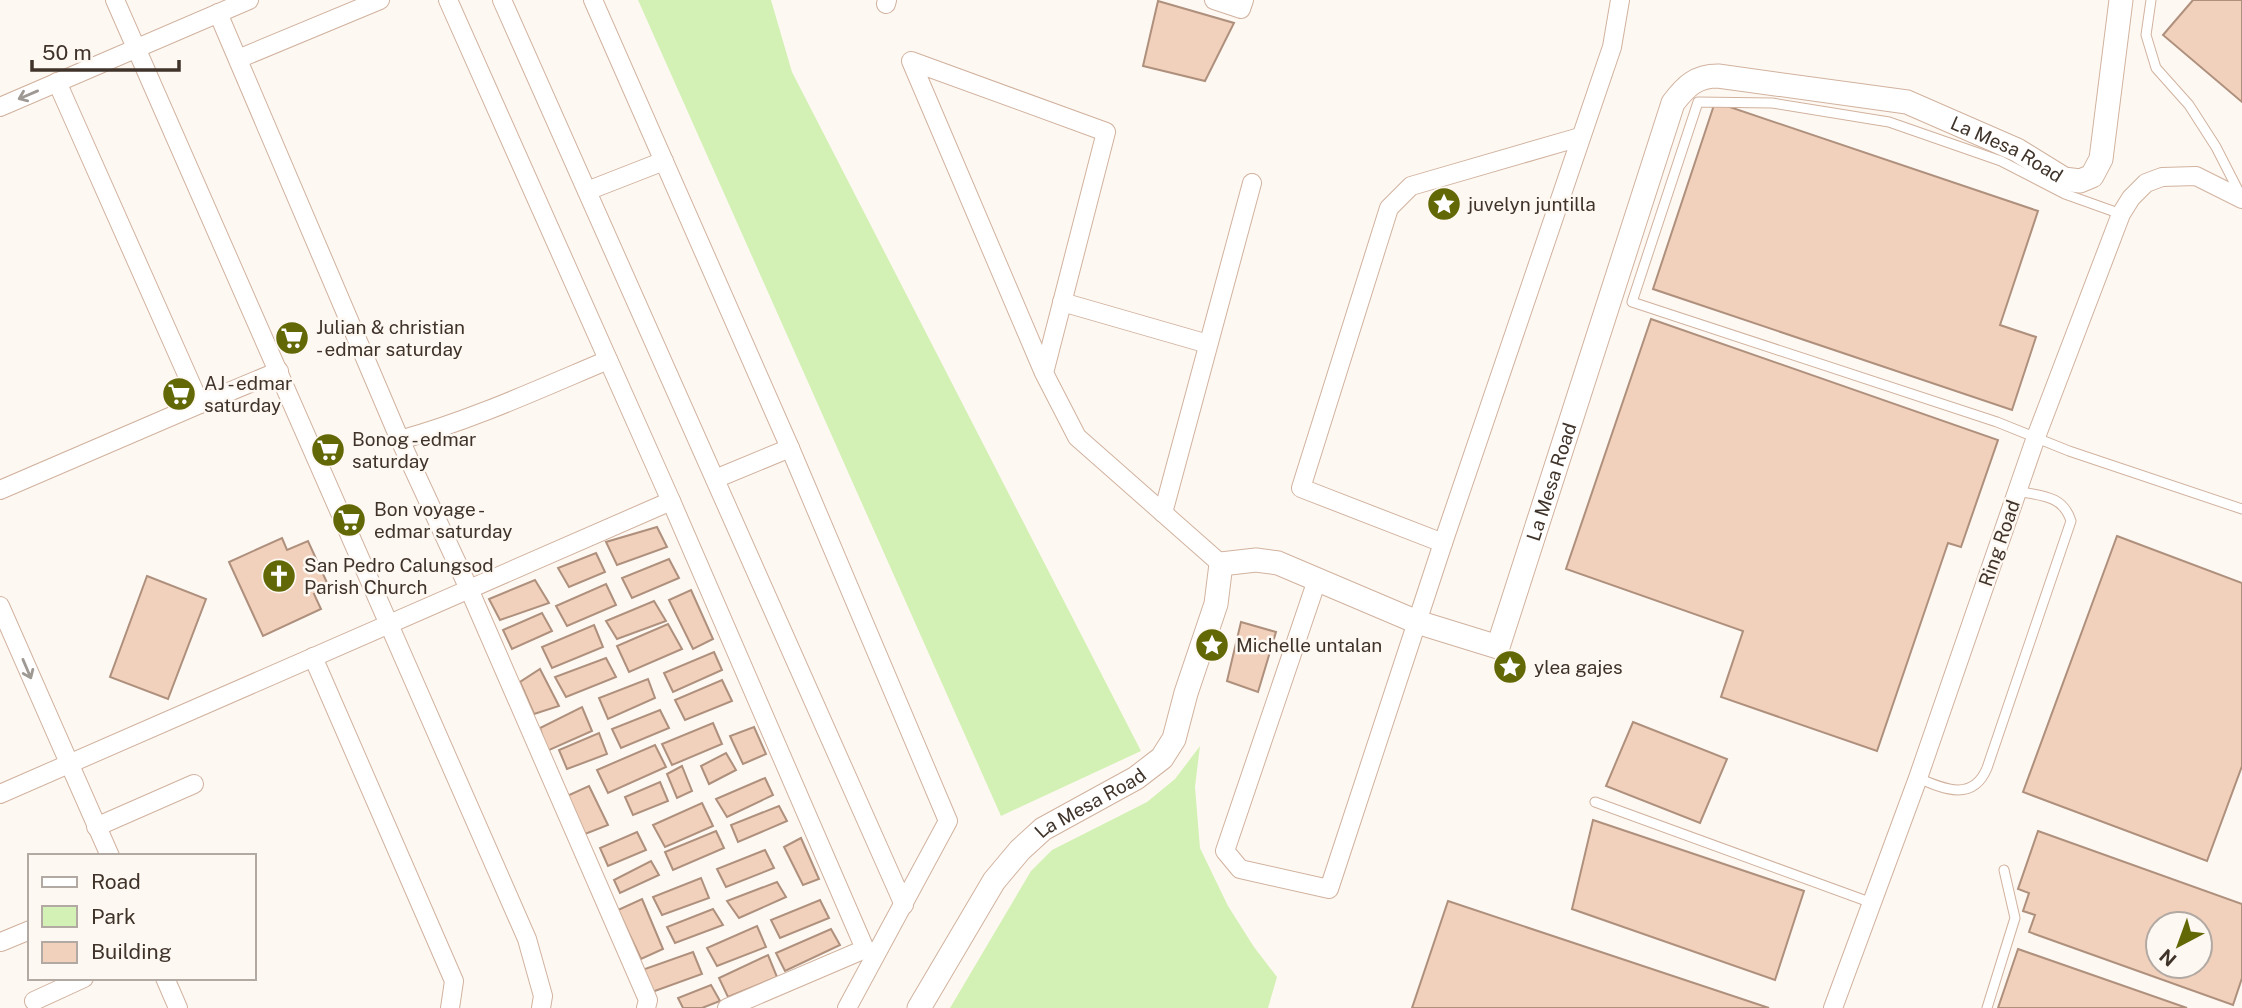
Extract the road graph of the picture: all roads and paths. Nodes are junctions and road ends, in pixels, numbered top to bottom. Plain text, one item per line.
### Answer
1 (115, 0) edge
2 (249, 0) edge
3 (380, 0) edge
4 (448, 0) edge
5 (502, 0) edge
6 (593, 0) edge
7 (1214, 0) edge
8 (1244, 0) edge
9 (2121, 0) edge
10 (2151, 0) edge
11 (1618, 1) edge
12 (218, 13) junction
13 (135, 48) junction
14 (238, 59) junction
15 (57, 82) junction
16 (0, 107) edge
17 (1580, 137) junction
18 (664, 161) junction
19 (1251, 183) dead end
20 (587, 191) junction
21 (2242, 198) edge
22 (2121, 214) junction
23 (1062, 302) junction
24 (1209, 344) junction
25 (608, 360) junction
26 (279, 371) junction
27 (1044, 373) junction
28 (200, 404) junction
29 (2036, 438) junction
30 (400, 440) junction
31 (790, 448) junction
32 (715, 479) junction
33 (0, 490) edge
34 (2017, 491) junction
35 (671, 501) junction
36 (2242, 509) edge
37 (1163, 513) junction
38 (1443, 543) junction
39 (1221, 564) junction
40 (1317, 580) junction
41 (469, 589) junction
42 (0, 606) edge
43 (1418, 622) junction
44 (389, 624) junction
45 (313, 657) junction
46 (69, 764) junction
47 (1918, 778) junction
48 (194, 785) dead end
49 (0, 794) edge
50 (1595, 802) dead end
51 (96, 827) junction
52 (109, 854) edge
53 (2004, 870) dead end
54 (1872, 902) junction
55 (904, 905) junction
56 (28, 931) edge
57 (1, 942) edge
58 (80, 980) edge
59 (166, 980) edge
60 (34, 1001) dead end
61 (178, 1008) edge
62 (450, 1008) edge
63 (541, 1008) edge
64 (646, 1008) edge
65 (727, 1008) edge
66 (847, 1008) edge
67 (919, 1008) edge
68 (1833, 1008) edge
69 (1987, 1008) edge

1 - 13 street
2 - 12 street
3 - 14 street
4 - 25 street
5 - 20 street
6 - 18 street
7 - 8 street
9 - 43 street, La Mesa Road
10 - 21 lane
11 - 17 street
12 - 13 street
12 - 14 street
13 - 15 street
13 - 26 street
14 - 30 street
15 -> 16 street
15 - 28 street
17 - 38 street
17 - 38 street
18 - 20 street
18 - 31 street
19 - 24 street
20 - 32 street
21 - 22 street, Ring Road
22 - 29 street, Ring Road
22 - 29 lane
23 - 24 street
23 - 27 street
23 - 27 street
24 - 37 street
25 - 30 street
25 - 35 street
26 - 28 street
26 - 44 street
27 - 37 street
28 - 33 street
29 - 34 street, Ring Road
29 - 36 lane
30 - 41 street
31 - 32 street
31 - 55 street
32 - 55 street
34 - 47 street, Ring Road
34 - 47 lane
35 - 41 street
35 - 65 street
37 - 39 street
38 - 43 street
39 - 40 street, La Mesa Road
39 - 67 street, La Mesa Road
40 - 43 street, La Mesa Road
40 - 43 street
41 - 44 street
41 - 64 street
42 -> 46 street
44 - 45 street
44 - 63 street
45 - 46 street
45 - 62 street
46 - 49 street
46 - 51 street
47 - 54 street, Ring Road
48 - 51 street
50 - 54 lane
51 - 52 street
53 - 69 lane
54 - 68 street, Ring Road
55 - 66 street
56 - 57 street
58 - 60 street
59 - 61 street

